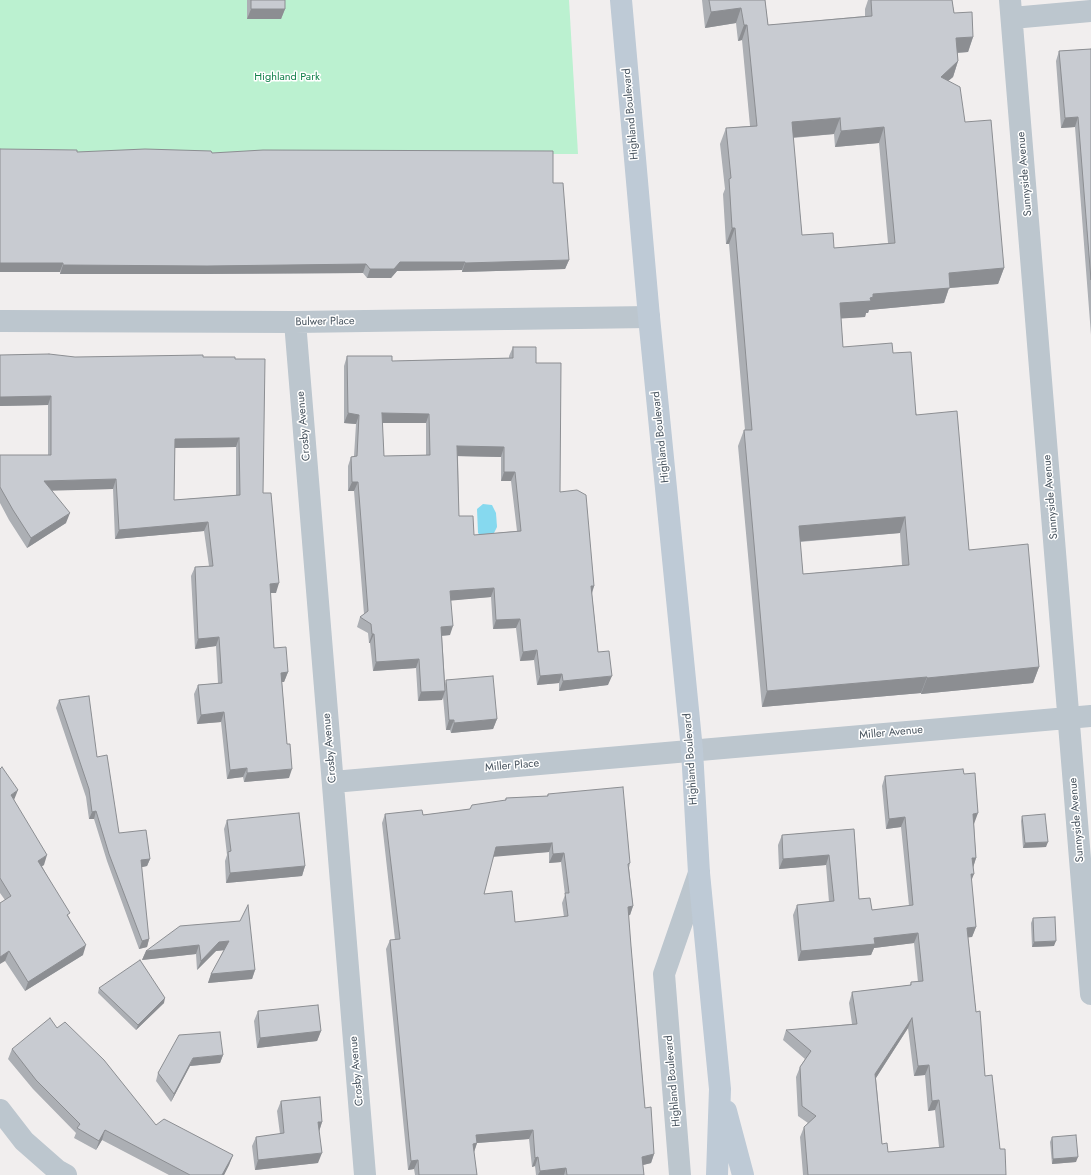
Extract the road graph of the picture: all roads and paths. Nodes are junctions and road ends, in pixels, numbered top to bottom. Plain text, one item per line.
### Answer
1 (621, 0) edge
2 (1011, 9) edge
3 (1091, 11) edge
4 (649, 317) junction
5 (0, 321) edge
6 (295, 322) junction
7 (1091, 716) edge
8 (1068, 718) junction
9 (692, 750) junction
10 (333, 782) junction
11 (699, 873) junction
12 (1091, 994) edge
13 (720, 1089) junction
14 (0, 1110) edge
15 (66, 1175) edge
16 (365, 1175) edge
17 (680, 1175) edge
18 (717, 1175) edge
19 (743, 1175) edge

1 - 4 main road, Highland Boulevard
2 - 3 street
2 - 8 street, Sunnyside Avenue
4 - 6 street, Bulwer Place
4 - 9 main road, Highland Boulevard
5 - 6 street, Bulwer Place
6 - 10 street, Crosby Avenue
7 - 8 street, Miller Avenue
8 - 9 street, Miller Avenue
8 - 12 street, Sunnyside Avenue
9 - 10 street, Miller Place
9 - 11 main road, Highland Boulevard
10 - 16 street, Crosby Avenue
11 - 13 main road, Highland Boulevard
11 - 17 street, Highland Boulevard
13 - 18 main road, Highland Boulevard
13 - 19 main road, Highland Boulevard
14 - 15 street

